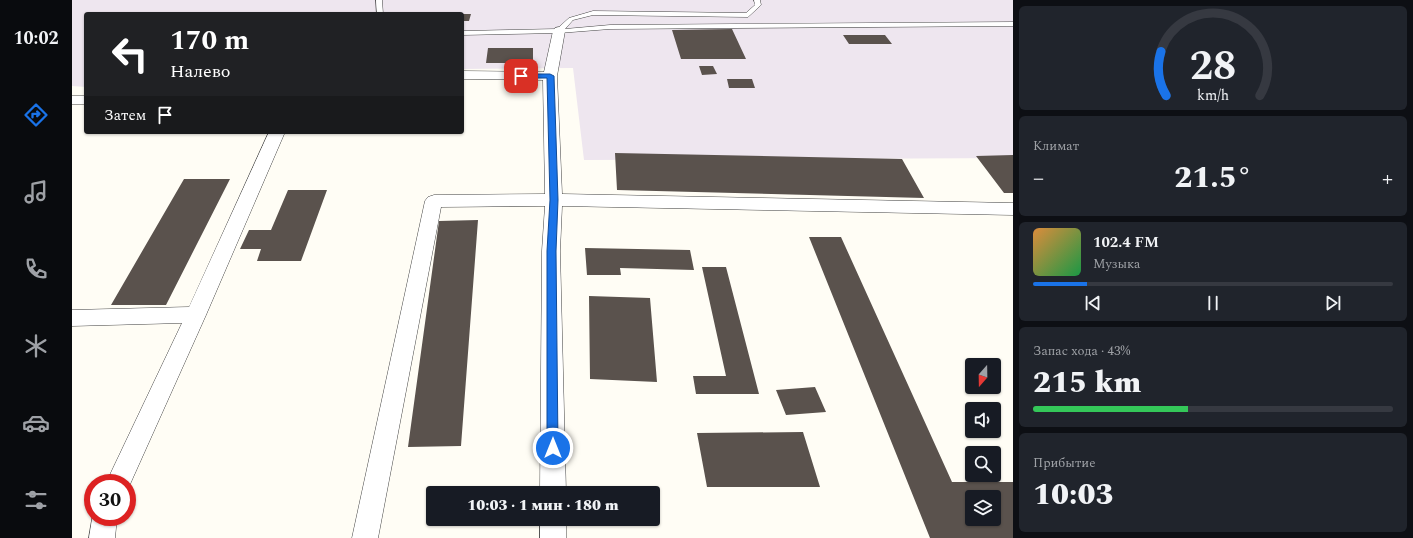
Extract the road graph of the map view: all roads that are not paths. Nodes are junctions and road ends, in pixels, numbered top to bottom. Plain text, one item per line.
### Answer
1 (379, 0) edge
2 (757, 0) edge
3 (380, 12) edge
4 (1013, 24) edge
5 (559, 31) junction
6 (464, 33) edge
7 (464, 75) edge
8 (550, 76) junction
9 (72, 100) edge
10 (84, 100) edge
11 (276, 134) edge
12 (554, 200) junction
13 (1013, 209) edge
14 (196, 315) junction
15 (72, 318) edge
16 (122, 474) edge
17 (553, 486) edge
18 (103, 526) edge
19 (553, 526) edge
20 (102, 538) edge
21 (365, 538) edge
22 (553, 538) edge

1 - 3 lane
2 - 5 lane
4 - 5 lane
5 - 6 lane
5 - 8 street
7 - 8 street
8 - 12 street
9 - 10 street
11 - 14 street
12 - 13 street
12 - 17 street
12 - 21 street
14 - 15 street
14 - 16 street
18 - 20 street
19 - 22 street

